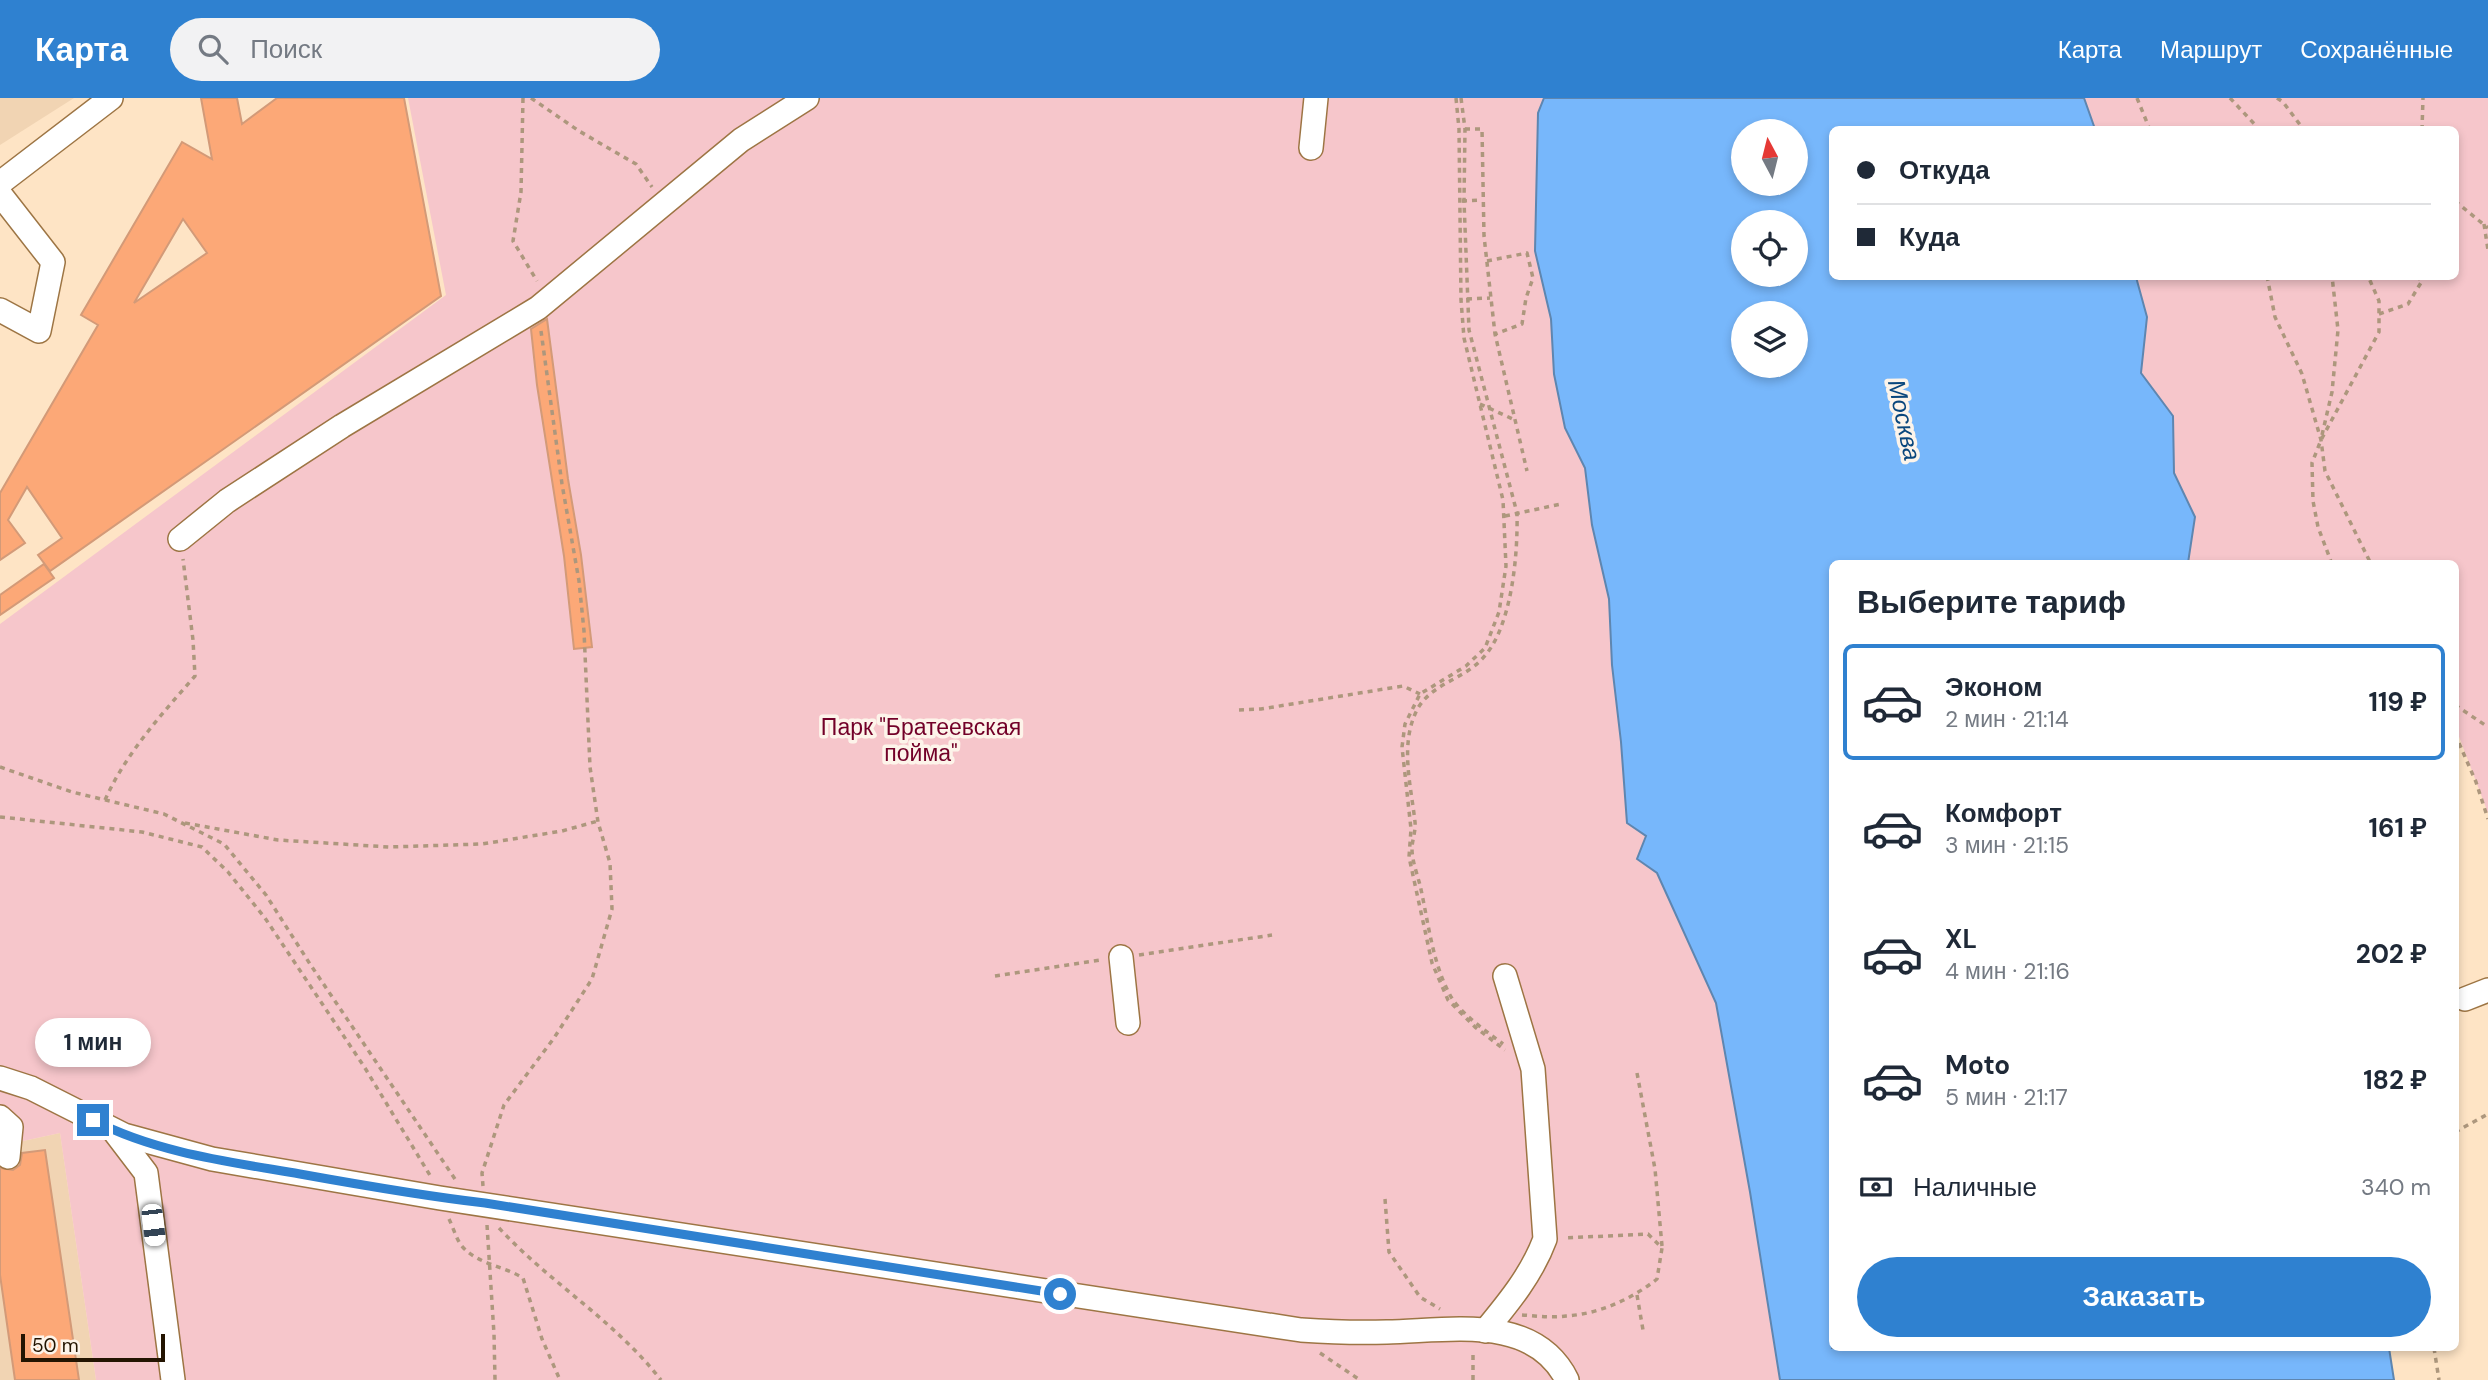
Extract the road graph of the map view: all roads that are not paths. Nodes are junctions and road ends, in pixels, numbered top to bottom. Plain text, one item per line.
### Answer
1 (111, 98) edge
2 (807, 98) edge
3 (1315, 98) edge
4 (1311, 148) dead end
5 (0, 183) edge
6 (0, 194) edge
7 (0, 310) edge
8 (180, 539) road end
9 (1121, 957) dead end
10 (1505, 976) dead end
11 (2488, 990) edge
12 (2465, 999) dead end
13 (1128, 1023) dead end
14 (0, 1078) edge
15 (0, 1117) edge
16 (114, 1131) junction
17 (8, 1157) dead end
18 (1491, 1323) junction
19 (173, 1380) edge
20 (1567, 1380) edge

1 - 5 lane
2 - 8 lane
3 - 4 lane
6 - 7 lane
9 - 13 lane
10 - 18 lane
11 - 12 lane
14 - 16 lane
15 - 17 lane
16 - 18 lane
16 - 19 lane
18 - 20 lane

